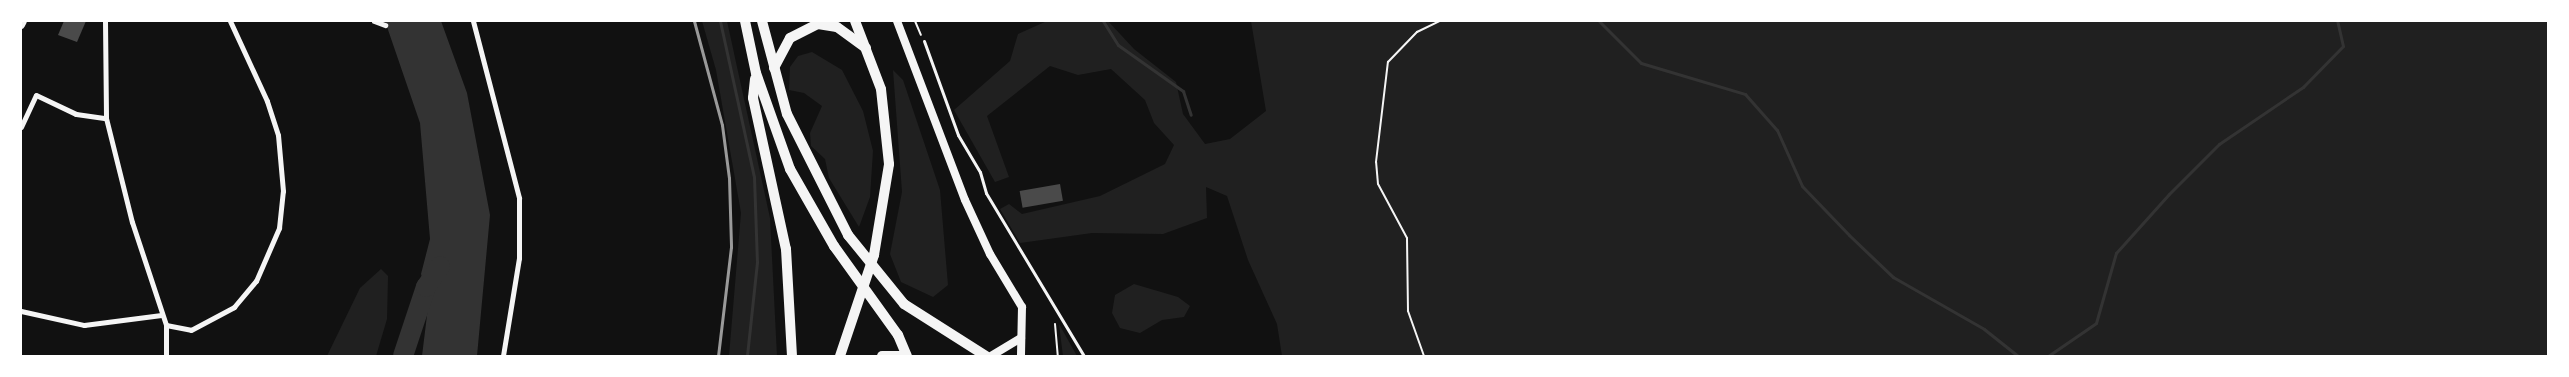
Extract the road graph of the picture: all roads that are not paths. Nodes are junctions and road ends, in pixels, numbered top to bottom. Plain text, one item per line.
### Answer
1 (105, 21) edge
2 (230, 21) edge
3 (374, 21) edge
4 (473, 21) edge
5 (745, 21) edge
6 (762, 21) edge
7 (855, 21) edge
8 (897, 21) edge
9 (385, 25) dead end
10 (924, 41) road end
11 (868, 50) junction
12 (774, 68) junction
13 (756, 72) junction
14 (106, 118) junction
15 (21, 127) edge
16 (21, 312) edge
17 (161, 316) junction
18 (166, 325) junction
19 (1021, 338) junction
20 (166, 356) edge
21 (503, 356) edge
22 (792, 356) edge
23 (840, 356) edge
24 (882, 356) edge
25 (906, 356) edge
26 (986, 356) edge
27 (992, 356) edge
28 (1021, 356) edge
29 (1084, 356) edge

1 - 14 street
2 - 18 street
3 - 9 street
4 - 21 street
5 - 13 highway
6 - 12 highway
7 - 11 highway
8 - 19 street
10 - 29 lane
11 - 12 highway
11 - 23 highway
12 - 26 highway
13 - 22 highway
13 - 25 highway
14 - 15 street
14 - 17 street
16 - 17 street
17 - 18 street
18 - 20 street
19 - 27 street
19 - 28 street
24 - 25 highway

